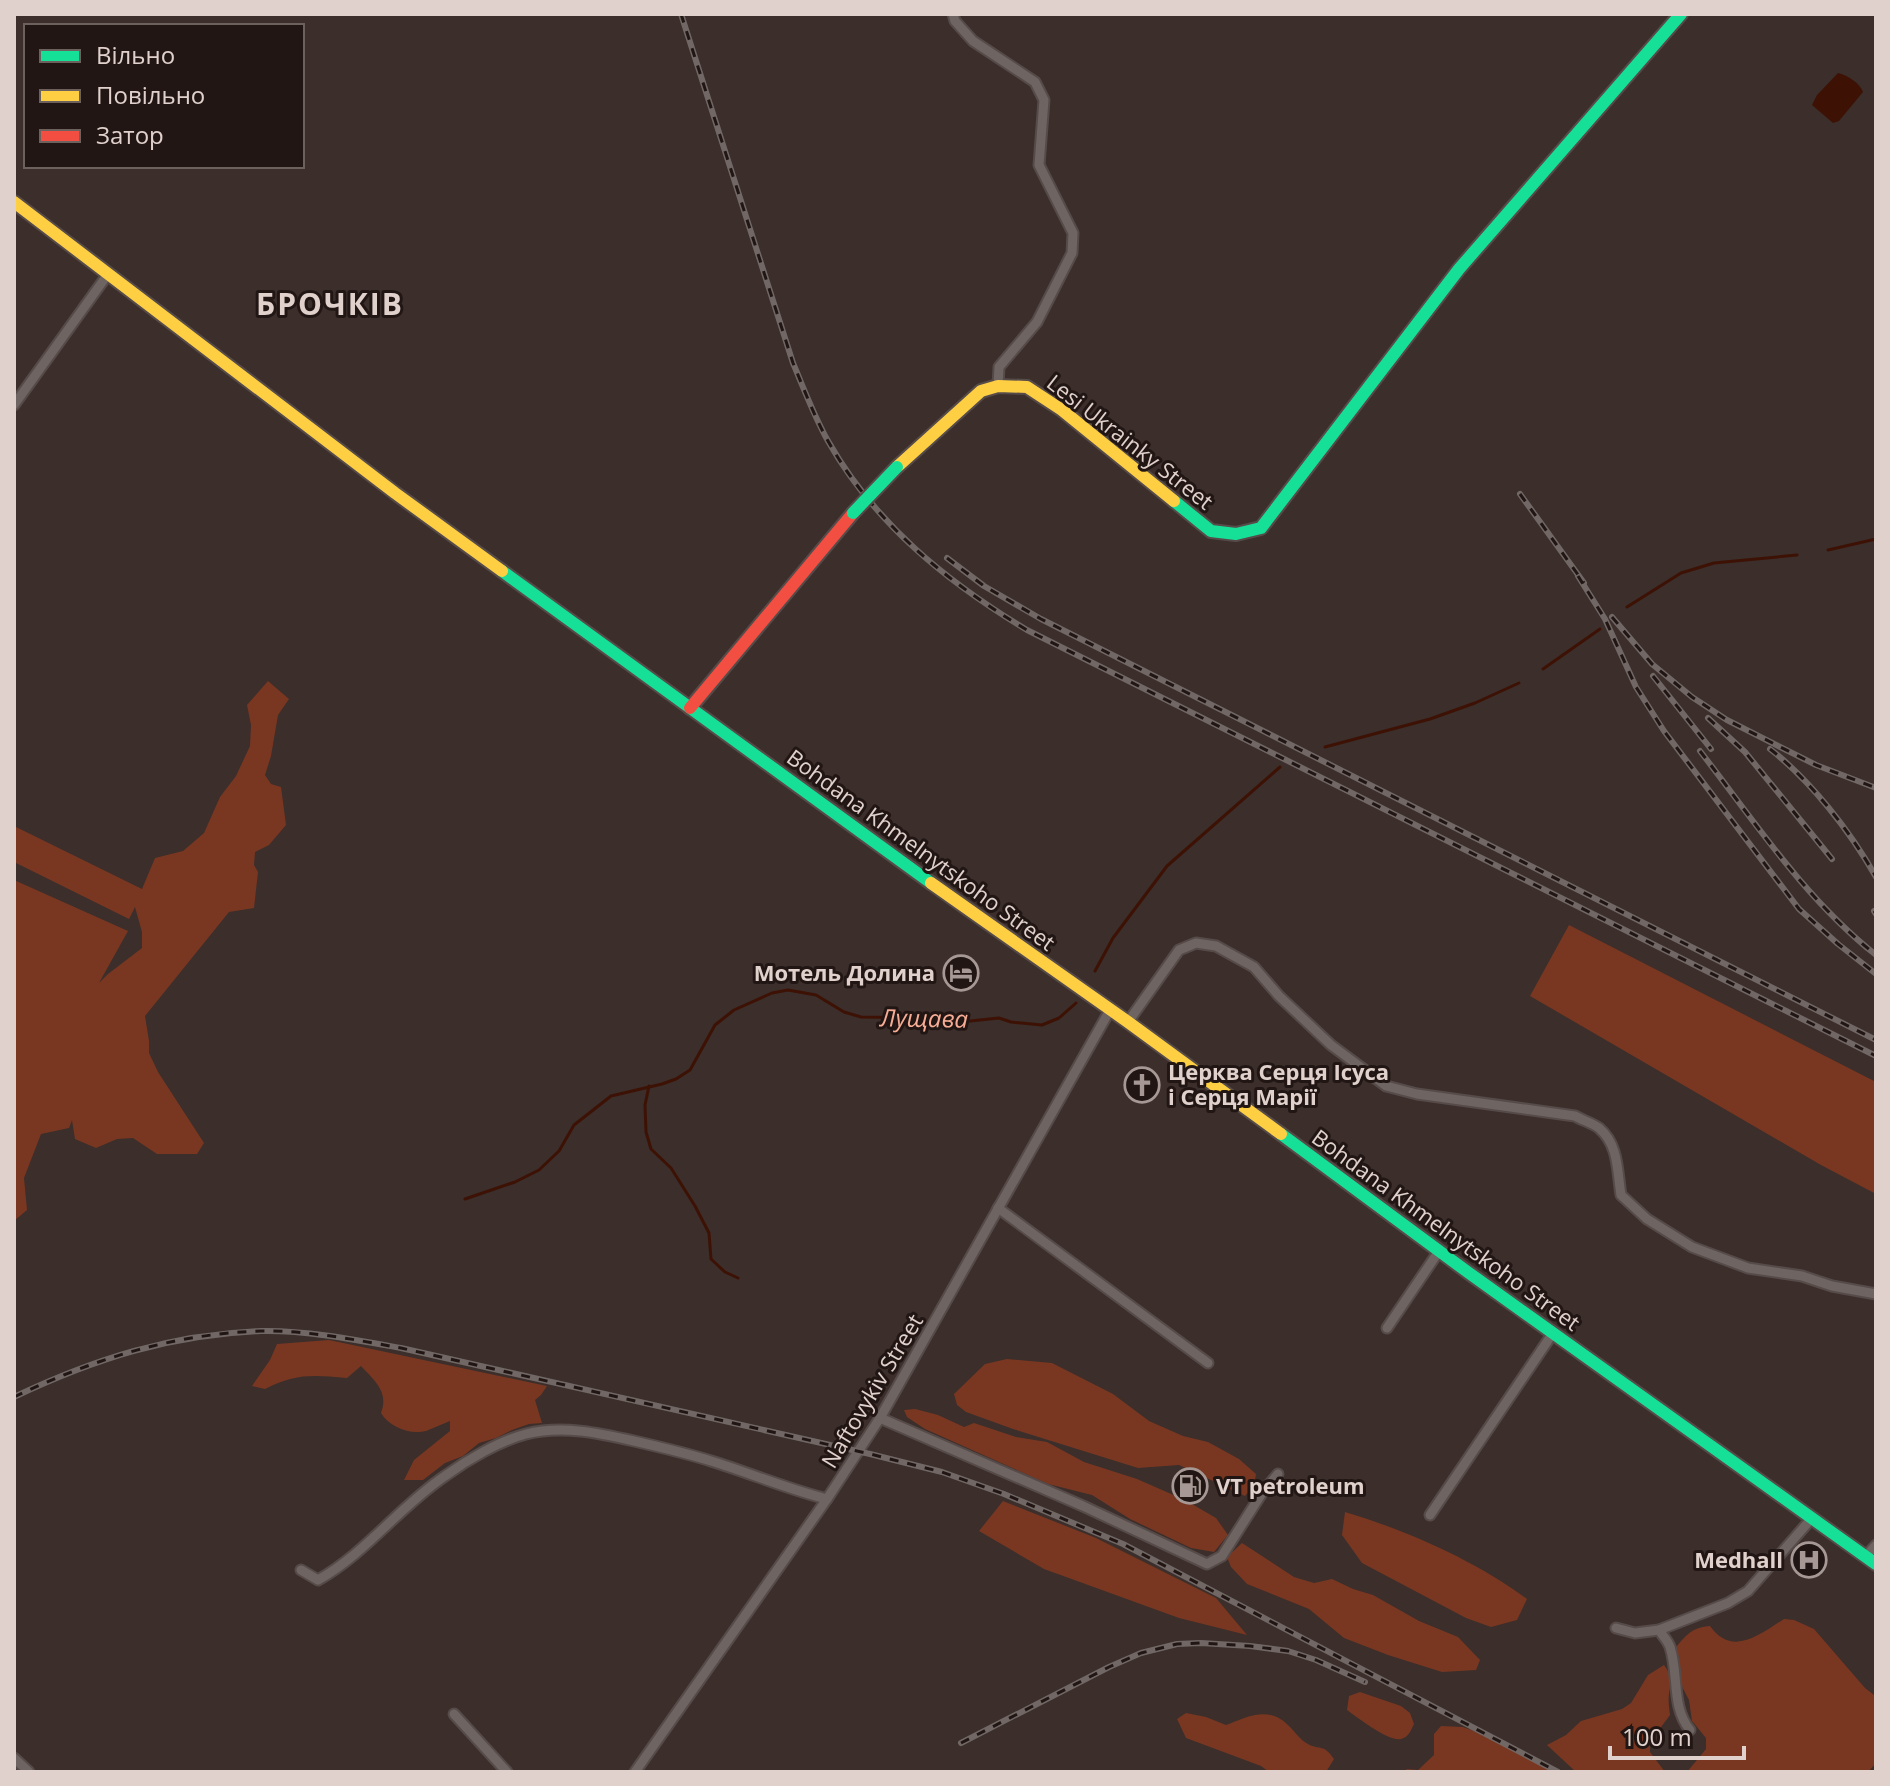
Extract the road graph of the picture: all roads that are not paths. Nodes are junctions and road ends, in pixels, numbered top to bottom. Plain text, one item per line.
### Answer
1 (953, 14) edge
2 (1681, 14) edge
3 (14, 202) edge
4 (108, 274) junction
5 (998, 386) junction
6 (14, 405) edge
7 (690, 708) junction
8 (1110, 1010) junction
9 (1128, 1022) junction
10 (998, 1208) junction
11 (1439, 1251) junction
12 (1876, 1294) edge
13 (1387, 1328) dead end
14 (1553, 1333) junction
15 (1208, 1363) dead end
16 (880, 1418) junction
17 (1278, 1474) dead end
18 (827, 1499) junction
19 (1430, 1515) dead end
20 (1812, 1518) junction
21 (1876, 1545) edge
22 (1871, 1560) edge
23 (301, 1570) dead end
24 (1616, 1628) dead end
25 (1659, 1630) junction
26 (454, 1714) dead end
27 (1690, 1730) dead end
28 (14, 1758) edge
29 (29, 1772) edge
30 (507, 1772) edge
31 (635, 1772) edge

1 - 5 street
2 - 5 main road, Lesi Ukrainky Street
3 - 4 main road, Bohdana Khmelnytskoho Street
4 - 6 street
4 - 7 main road, Bohdana Khmelnytskoho Street
5 - 7 main road, bridge
7 - 8 main road, Bohdana Khmelnytskoho Street
8 - 9 main road, Bohdana Khmelnytskoho Street
8 - 10 street, Naftovykiv Street
9 - 11 main road, Bohdana Khmelnytskoho Street
9 - 12 street
10 - 15 street
10 - 16 street, Naftovykiv Street
11 - 13 street
11 - 14 main road, Bohdana Khmelnytskoho Street
14 - 19 street
14 - 20 main road, Bohdana Khmelnytskoho Street
16 - 17 street
16 - 18 street, Naftovykiv Street
18 - 23 street
18 - 31 street, Naftovykiv Street
20 - 22 main road, Bohdana Khmelnytskoho Street
20 - 25 street
21 - 22 street
24 - 25 street
25 - 27 street
26 - 30 street
28 - 29 street

